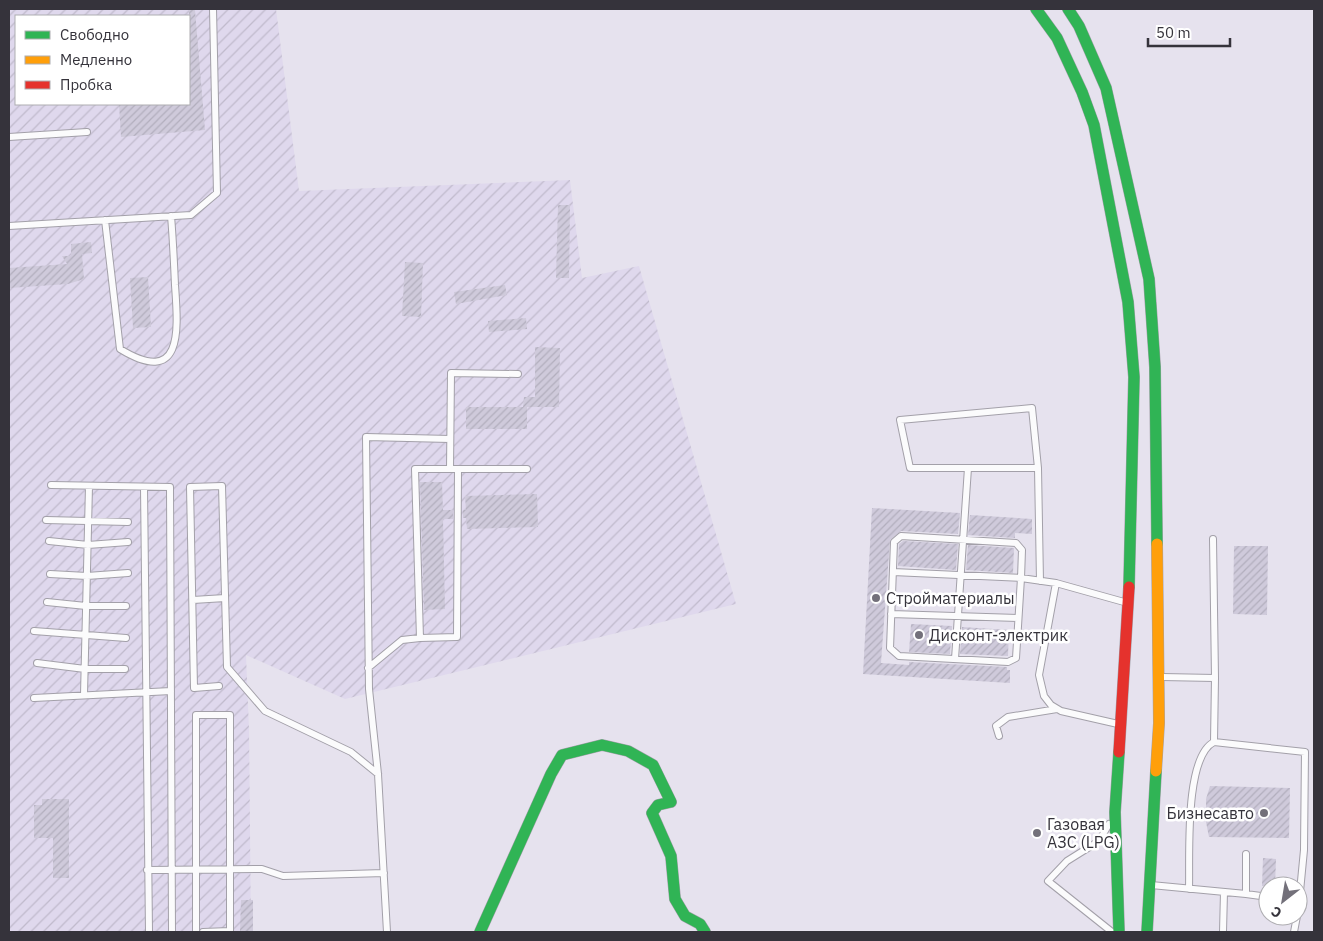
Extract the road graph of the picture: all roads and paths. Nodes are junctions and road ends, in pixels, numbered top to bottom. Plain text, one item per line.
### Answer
1 (213, 9) edge
2 (1036, 9) edge
3 (1068, 9) edge
4 (87, 132) dead end
5 (9, 137) edge
6 (171, 216) junction
7 (105, 220) junction
8 (9, 226) edge
9 (518, 374) dead end
10 (450, 439) junction
11 (968, 468) junction
12 (1038, 468) junction
13 (454, 469) junction
14 (526, 469) dead end
15 (51, 485) dead end
16 (89, 486) junction
17 (144, 487) junction
18 (46, 520) dead end
19 (88, 522) junction
20 (128, 522) dead end
21 (1213, 539) dead end
22 (964, 540) junction
23 (49, 542) dead end
24 (128, 542) dead end
25 (88, 545) junction
26 (893, 572) junction
27 (128, 573) dead end
28 (50, 574) dead end
29 (87, 576) junction
30 (961, 576) junction
31 (1021, 578) junction
32 (1040, 581) junction
33 (1056, 583) junction
34 (225, 598) junction
35 (193, 600) junction
36 (47, 602) dead end
37 (1128, 603) junction
38 (86, 606) junction
39 (126, 606) dead end
40 (891, 614) junction
41 (958, 616) junction
42 (1018, 618) junction
43 (34, 632) dead end
44 (85, 636) junction
45 (126, 638) dead end
46 (420, 638) junction
47 (956, 659) junction
48 (37, 663) dead end
49 (368, 668) junction
50 (85, 669) junction
51 (125, 669) dead end
52 (1159, 677) junction
53 (1215, 678) junction
54 (219, 686) dead end
55 (171, 690) junction
56 (146, 692) junction
57 (84, 695) junction
58 (34, 698) dead end
59 (1057, 709) junction
60 (1120, 724) junction
61 (998, 736) dead end
62 (1214, 742) junction
63 (378, 774) junction
64 (1115, 812) junction
65 (1246, 854) dead end
66 (229, 869) junction
67 (147, 870) junction
68 (172, 870) junction
69 (196, 870) junction
70 (384, 872) junction
71 (1301, 876) edge
72 (1150, 885) junction
73 (1189, 889) junction
74 (1224, 892) junction
75 (1246, 894) junction
76 (1258, 895) edge
77 (149, 932) edge
78 (172, 932) edge
79 (196, 932) edge
80 (203, 932) edge
81 (387, 932) edge
82 (480, 932) edge
83 (705, 932) edge
84 (1112, 932) edge
85 (1119, 932) edge
86 (1147, 932) edge
87 (1224, 932) edge

1 - 6 lane
2 - 37 main road
3 - 52 main road
4 - 5 lane
6 - 7 lane
6 - 7 lane
7 - 8 lane
9 - 10 lane
10 - 13 lane
10 - 49 lane
11 - 12 lane
11 - 12 lane
11 - 22 lane
12 - 32 lane
13 - 14 lane
13 - 46 lane
13 - 46 lane
15 - 16 lane
16 - 17 lane
16 - 19 lane
17 - 55 lane
17 - 56 lane
18 - 19 lane
19 - 20 lane
19 - 25 lane
21 - 53 lane
22 - 26 lane
22 - 30 lane
22 - 31 lane
23 - 25 lane
24 - 25 lane
25 - 29 lane
26 - 30 lane
26 - 40 lane
27 - 29 lane
28 - 29 lane
29 - 38 lane
30 - 31 lane
30 - 41 lane
31 - 32 lane
31 - 42 lane
32 - 33 lane
33 - 37 lane
33 - 59 lane
34 - 35 lane
34 - 35 lane
34 - 63 lane
35 - 54 lane
36 - 38 lane
37 - 60 main road
38 - 39 lane
38 - 44 lane
40 - 41 lane
40 - 47 lane
41 - 42 lane
41 - 47 lane
42 - 47 lane
43 - 44 lane
44 - 45 lane
44 - 50 lane
46 - 49 lane
48 - 50 lane
49 - 63 lane
50 - 51 lane
50 - 57 lane
52 - 53 lane
52 - 72 main road
53 - 62 lane
55 - 56 lane
55 - 68 lane
56 - 57 lane
56 - 67 lane
57 - 58 lane
59 - 60 lane
59 - 61 lane
60 - 64 main road
62 - 71 lane
62 - 73 lane
63 - 70 lane
64 - 84 lane
64 - 85 main road
65 - 75 lane
66 - 69 lane
66 - 69 lane
66 - 70 lane
66 - 80 lane
67 - 68 lane
67 - 77 lane
68 - 69 lane
68 - 78 lane
69 - 79 lane
70 - 81 lane
72 - 73 lane
72 - 86 main road
73 - 74 lane
74 - 75 lane
74 - 87 lane
75 - 76 lane
82 - 83 main road

